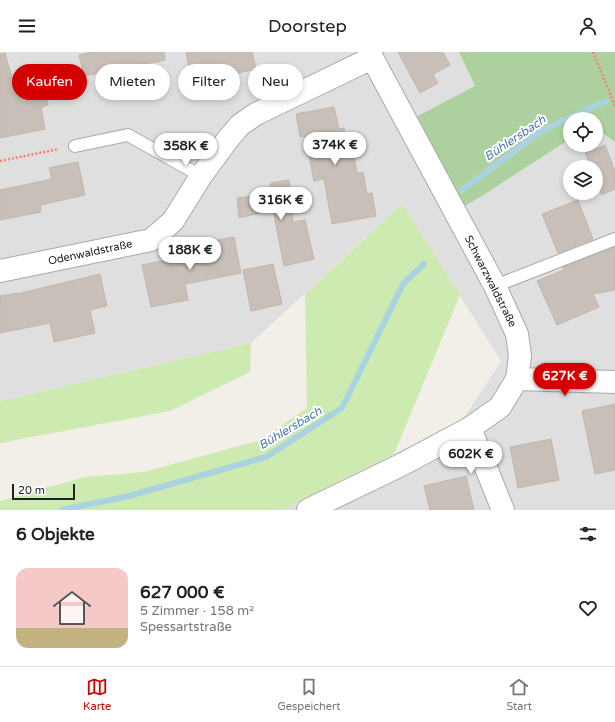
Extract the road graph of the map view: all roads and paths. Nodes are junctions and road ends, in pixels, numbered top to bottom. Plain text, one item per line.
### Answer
1 (593, 52) edge
2 (370, 55) edge
3 (615, 106) edge
4 (75, 146) joint
5 (0, 161) edge
6 (201, 176) junction
7 (615, 239) edge
8 (0, 271) edge
9 (495, 286) junction
10 (517, 379) junction
11 (615, 382) edge
12 (470, 428) junction
13 (308, 510) edge
14 (503, 510) edge

1 - 3 path
2 - 6 street, Odenwaldstraße
2 - 9 street, Schwarzwaldstraße
4 - 5 path
4 - 6 lane
6 - 8 street, Odenwaldstraße
7 - 9 lane
9 - 10 street, Schwarzwaldstraße
10 - 11 street
10 - 12 street, Schwarzwaldstraße
12 - 13 street, Schwarzwaldstraße
12 - 14 street

